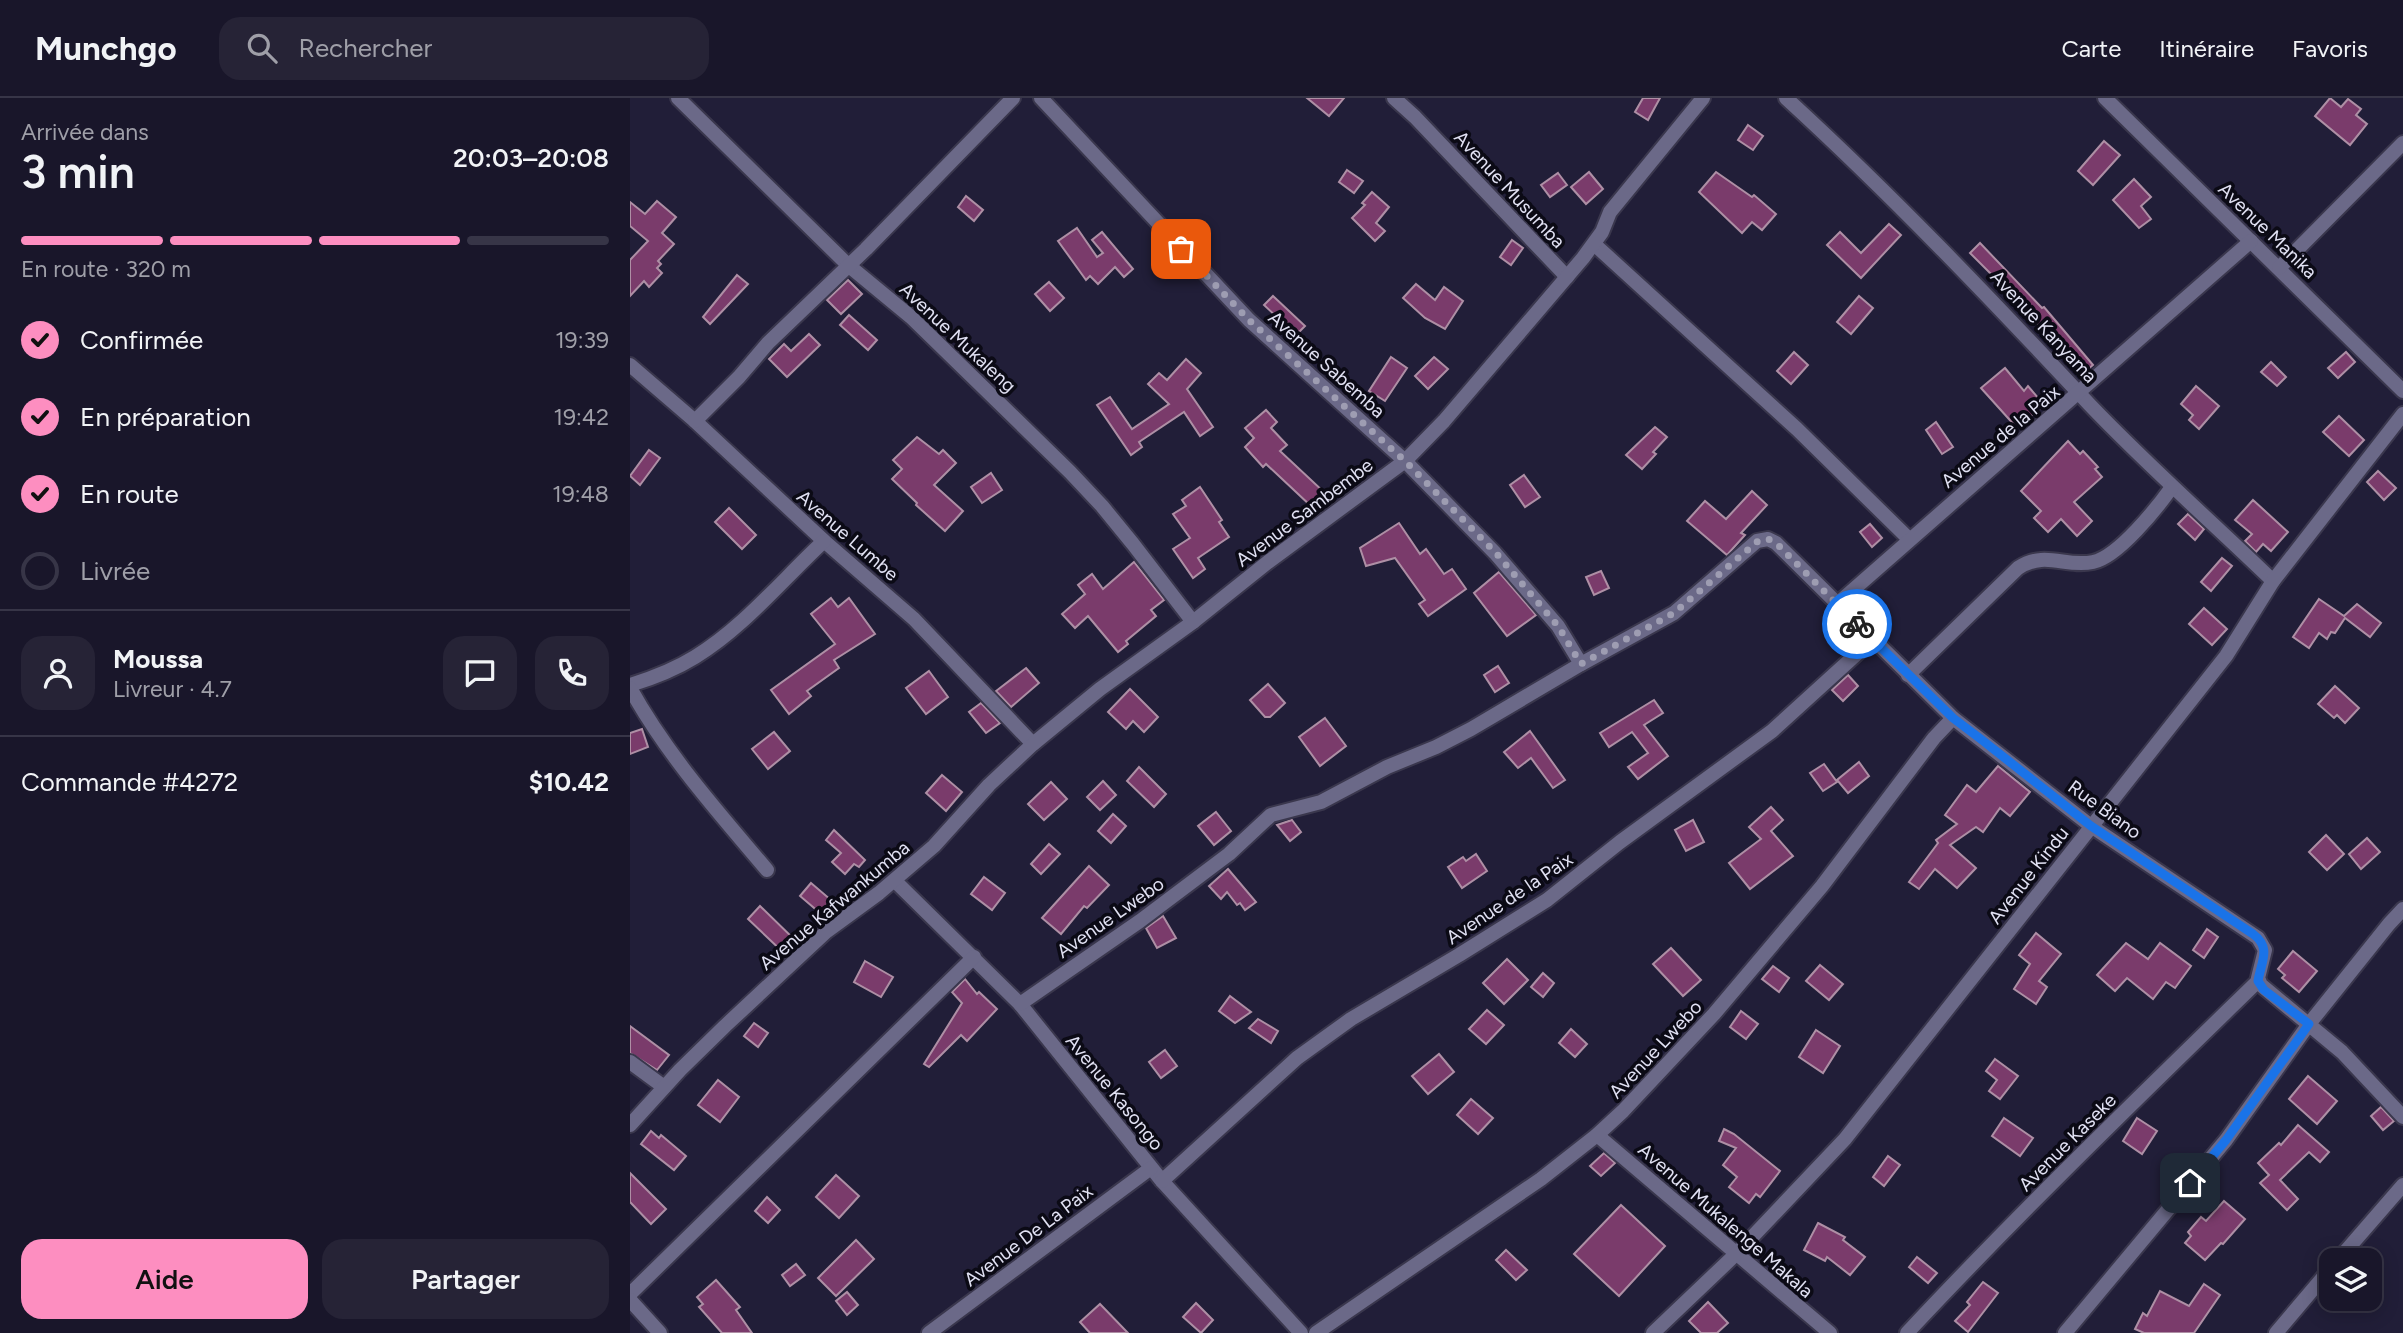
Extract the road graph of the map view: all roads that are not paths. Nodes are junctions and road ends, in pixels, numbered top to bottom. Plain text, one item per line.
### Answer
1 (678, 98) edge
2 (1013, 98) edge
3 (1041, 98) edge
4 (1394, 98) edge
5 (1703, 98) edge
6 (1786, 98) edge
7 (2105, 98) edge
8 (2403, 143) edge
9 (2251, 241) junction
10 (1594, 244) junction
11 (848, 265) junction
12 (2279, 268) junction
13 (1567, 277) junction
14 (630, 365) edge
15 (2403, 391) edge
16 (2080, 393) junction
17 (2403, 414) edge
18 (695, 421) junction
19 (1405, 461) junction
20 (2172, 487) junction
21 (1909, 539) junction
22 (824, 541) junction
23 (1758, 541) joint
24 (2273, 581) junction
25 (1837, 604) junction
26 (1193, 622) junction
27 (1872, 640) junction
28 (1581, 664) junction
29 (1909, 675) junction
30 (630, 687) edge
31 (1953, 718) junction
32 (1033, 744) junction
33 (2091, 826) junction
34 (767, 870) dead end
35 (895, 881) junction
36 (2403, 909) edge
37 (974, 957) junction
38 (2258, 981) junction
39 (1020, 1004) junction
40 (2309, 1024) junction
41 (630, 1062) edge
42 (664, 1087) junction
43 (2403, 1117) edge
44 (630, 1125) edge
45 (1597, 1135) junction
46 (1152, 1168) junction
47 (1162, 1181) junction
48 (2403, 1185) edge
49 (2348, 1248) edge
50 (1737, 1253) junction
51 (2319, 1282) edge
52 (630, 1294) edge
53 (630, 1300) edge
54 (660, 1333) edge
55 (929, 1333) edge
56 (1301, 1333) edge
57 (1316, 1333) edge
58 (1653, 1333) edge
59 (1830, 1333) edge
60 (1907, 1333) edge
61 (2065, 1333) edge
62 (2276, 1333) edge

1 - 11 street, Avenue Mukaleng
2 - 11 street
3 - 19 street, Avenue Sabemba
4 - 13 street, Avenue Musumba
5 - 10 street, Avenue Sambembe
6 - 16 street, Avenue Kanyama
7 - 9 street, Avenue Manika
8 - 12 street
9 - 12 street, Avenue Manika
9 - 16 street, Avenue de la Paix
10 - 13 street, Avenue Sambembe
10 - 21 street
11 - 18 street
11 - 26 street, Avenue Mukaleng
12 - 15 street, Avenue Manika
13 - 19 street, Avenue Sambembe
14 - 18 street, Avenue Lumbe
16 - 20 street, Avenue Kanyama
16 - 21 street, Avenue de la Paix
17 - 24 street, Avenue Kindu
18 - 22 street, Avenue Lumbe
19 - 26 street, Avenue Sambembe
19 - 28 street, Avenue Sabemba
20 - 24 street, Avenue Kanyama
20 - 29 street
21 - 25 street, Avenue de la Paix
22 - 30 street
22 - 32 street, Avenue Lumbe
23 - 25 street, Rue Biano
23 - 28 street, Avenue Lwebo
24 - 33 street, Avenue Kindu
25 - 27 street, Rue Biano
26 - 32 street, Avenue Sambembe
27 - 29 street, Rue Biano
27 - 47 street, Avenue de la Paix
28 - 39 street, Avenue Lwebo
29 - 31 street, Rue Biano
30 - 34 street
31 - 33 street, Rue Biano
31 - 45 street, Avenue Lwebo
32 - 35 street, Avenue Kafwankumba
33 - 38 street, Rue Biano
33 - 50 street, Avenue Kindu
35 - 37 street, Avenue Kasongo
35 - 42 street, Avenue Kafwankumba
36 - 40 street
37 - 39 street, Avenue Kasongo
37 - 52 street
38 - 40 street
38 - 60 street, Avenue Kaseke
39 - 46 street, Avenue Kasongo
40 - 43 street
40 - 61 street
41 - 42 street
42 - 44 street, Avenue Kafwankumba
45 - 50 street, Avenue Mukalenge Makala
45 - 57 street, Avenue Lwebo
46 - 47 street, Avenue Kasongo
46 - 55 street, Avenue De La Paix
47 - 56 street, Avenue Kasongo
48 - 49 street
50 - 58 street, Avenue Kindu
50 - 59 street, Avenue Mukalenge Makala
51 - 62 street
53 - 54 street

